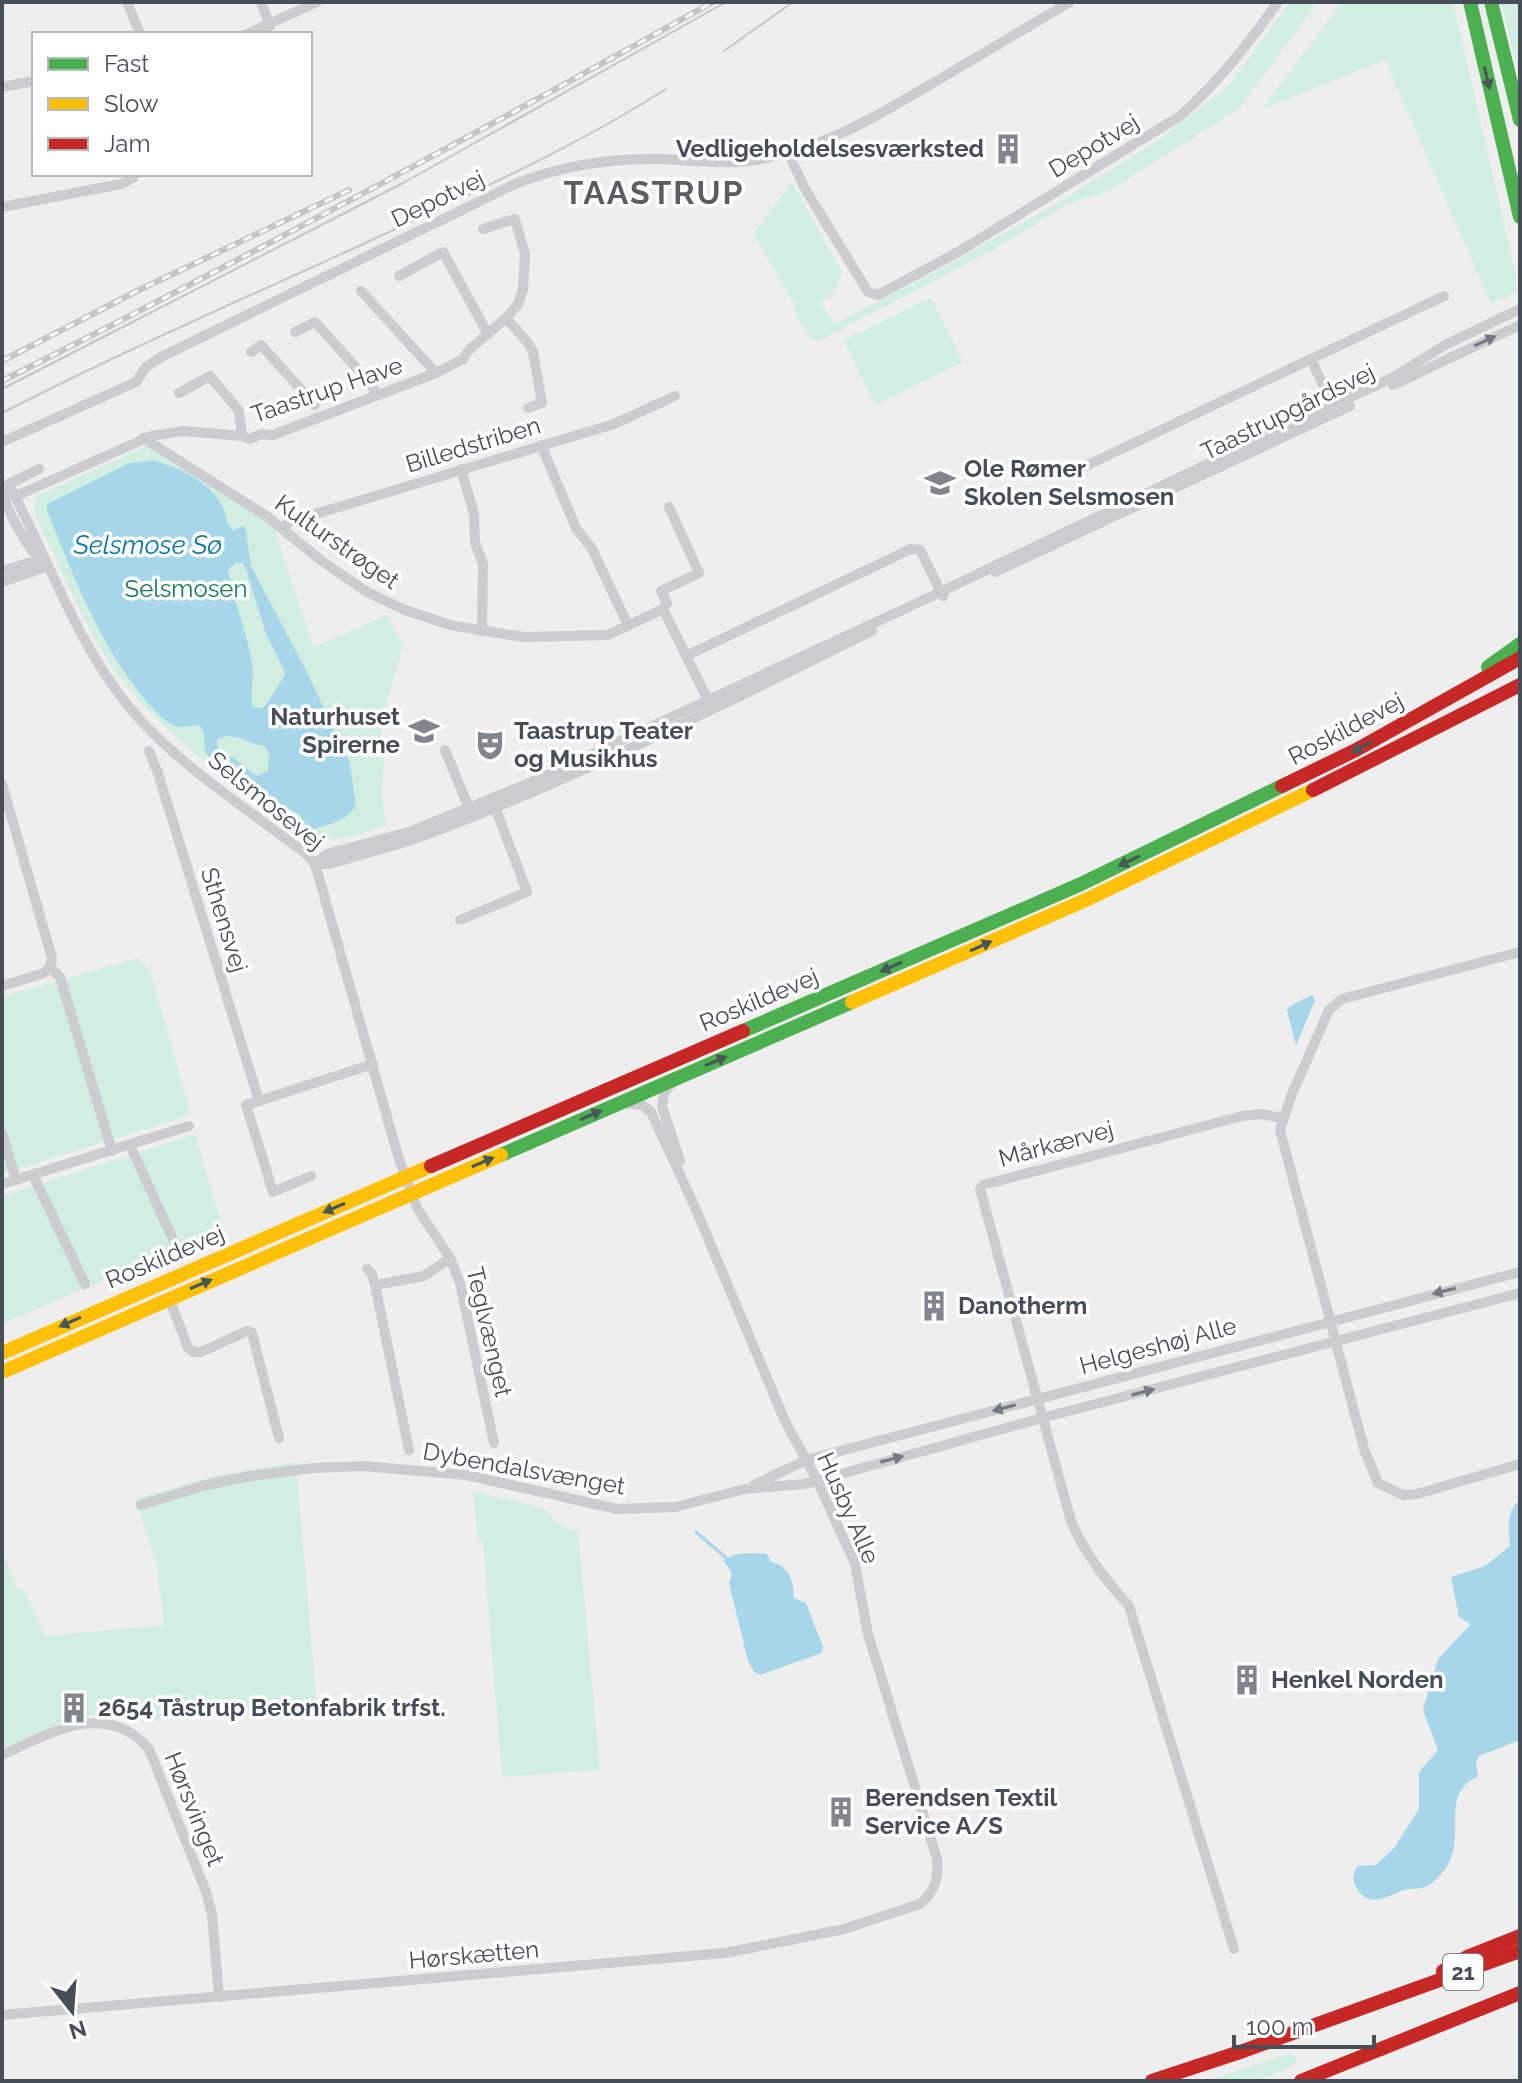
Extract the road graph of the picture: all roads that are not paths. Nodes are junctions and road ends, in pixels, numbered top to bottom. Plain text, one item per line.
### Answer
1 (127, 2) edge
2 (261, 2) edge
3 (317, 2) edge
4 (1070, 2) edge
5 (1278, 2) edge
6 (1470, 2) edge
7 (1491, 2) edge
8 (270, 26) junction
9 (139, 32) edge
10 (253, 32) edge
11 (32, 81) edge
12 (2, 87) edge
13 (1520, 120) edge
14 (789, 154) junction
15 (133, 178) dead end
16 (2, 207) edge
17 (1520, 217) edge
18 (483, 229) dead end
19 (399, 276) dead end
20 (361, 291) dead end
21 (1444, 296) dead end
22 (1520, 309) edge
23 (506, 318) junction
24 (1520, 325) edge
25 (295, 332) dead end
26 (488, 334) junction
27 (251, 352) dead end
28 (1311, 360) junction
29 (436, 373) junction
30 (179, 393) dead end
31 (377, 395) junction
32 (675, 396) dead end
33 (315, 405) dead end
34 (1333, 405) junction
35 (528, 408) dead end
36 (242, 436) junction
37 (143, 438) junction
38 (2, 442) edge
39 (541, 445) junction
40 (39, 469) dead end
41 (461, 469) junction
42 (1075, 471) dead end
43 (9, 484) junction
44 (16, 496) junction
45 (669, 507) dead end
46 (282, 529) junction
47 (48, 566) junction
48 (2, 571) edge
49 (2, 582) edge
50 (942, 594) junction
51 (663, 609) junction
52 (628, 625) junction
53 (482, 632) junction
54 (1520, 644) edge
55 (686, 656) junction
56 (1520, 658) edge
57 (1479, 681) junction
58 (1520, 685) edge
59 (1520, 694) edge
60 (710, 704) junction
61 (1432, 728) junction
62 (445, 750) dead end
63 (149, 751) dead end
64 (2, 784) edge
65 (495, 807) junction
66 (469, 808) junction
67 (315, 864) junction
68 (460, 920) dead end
69 (1520, 952) edge
70 (50, 967) junction
71 (2, 986) edge
72 (373, 1064) junction
73 (675, 1079) junction
74 (259, 1101) junction
75 (619, 1103) junction
76 (1282, 1118) junction
77 (189, 1126) dead end
78 (2, 1133) edge
79 (130, 1145) junction
80 (112, 1151) junction
81 (33, 1175) junction
82 (311, 1176) dead end
83 (406, 1177) junction
84 (16, 1180) junction
85 (2, 1184) edge
86 (412, 1193) junction
87 (694, 1205) junction
88 (175, 1244) dead end
89 (450, 1258) junction
90 (367, 1269) dead end
91 (1520, 1272) edge
92 (85, 1284) dead end
93 (375, 1285) junction
94 (1520, 1293) edge
95 (169, 1298) junction
96 (1331, 1320) junction
97 (1336, 1340) junction
98 (2, 1353) edge
99 (2, 1372) edge
100 (1037, 1399) junction
101 (1042, 1418) junction
102 (279, 1438) dead end
103 (494, 1443) dead end
104 (409, 1450) dead end
105 (806, 1460) junction
106 (1520, 1464) edge
107 (817, 1480) junction
108 (745, 1489) junction
109 (141, 1505) dead end
110 (2, 1755) edge
111 (935, 1886) joint
112 (1520, 1936) edge
113 (1234, 1949) dead end
114 (1520, 1951) edge
115 (1407, 1993) junction
116 (1520, 1993) edge
117 (219, 1997) junction
118 (1520, 2003) edge
119 (2, 2015) edge
120 (1452, 2023) junction
121 (1152, 2081) edge
122 (1301, 2081) edge

1 - 9 street
2 - 8 street
3 - 8 street
4 - 14 street, Depotvej
5 - 14 street, Depotvej
6 -> 17 main road
7 - 13 main road
8 - 10 street
11 - 12 street
14 - 38 street, Depotvej
15 - 16 street
18 - 23 street, Taastrup Have
19 - 26 street
20 - 29 street
21 - 28 street, Taastrupgårdsvej
22 - 34 street, Taastrupgårdsvej
23 - 26 street, Taastrup Have
23 - 35 street
50 -> 24 street, Taastrupgårdsvej
25 - 31 street
26 - 29 street, Taastrup Have
27 - 33 street
28 - 34 street, Taastrupgårdsvej
28 - 42 street, Taastrupgårdsvej
29 - 31 street, Taastrup Have
30 - 36 street
31 - 36 street, Taastrup Have
32 - 39 street, Billedstriben
34 - 50 street, Taastrupgårdsvej
36 - 37 street, Taastrup Have
37 - 44 street, Taastrup Have
37 - 46 street, Kulturstrøget
39 - 41 street, Billedstriben
39 - 52 street
40 - 43 street
41 - 46 street, Billedstriben
41 - 53 street
43 - 44 street, Selsmosevej
43 - 47 street
44 - 47 street, Selsmosevej
45 - 51 street
46 - 53 street, Kulturstrøget
47 - 48 street
47 - 49 street
47 - 67 street, Selsmosevej
50 - 55 street
50 - 60 street, Taastrupgårdsvej
51 - 52 street, Kulturstrøget
51 - 55 street
52 - 53 street, Kulturstrøget
54 - 57 main road
55 - 60 street
56 - 57 main road, Roskildevej
57 -> 83 main road, Roskildevej
58 - 61 main road, Roskildevej
59 - 61 main road
60 - 65 street, Taastrupgårdsvej
60 - 66 street, Taastrupgårdsvej
73 -> 61 main road, Roskildevej
62 - 66 street
63 - 74 street, Sthensvej
64 - 70 street
65 - 67 street, Taastrupgårdsvej
65 - 68 street
66 - 67 street, Taastrupgårdsvej
67 - 72 street, Selsmosevej
69 - 76 street
70 - 71 street
70 - 80 street
72 - 74 street
72 - 83 street, Selsmosevej
73 - 75 main road, Roskildevej
73 - 87 street, Husby Alle
74 - 82 street, Sthensvej
86 -> 75 main road, Roskildevej
75 - 87 street, Husby Alle
76 - 96 street
76 - 100 street, Mårkærvej
77 - 79 street
78 - 84 street
79 - 80 street
79 - 88 street
80 - 81 street
81 - 84 street
81 - 92 street
83 - 86 street, Selsmosevej
83 -> 98 main road, Roskildevej
84 - 85 street
86 - 89 street, Teglvænget
95 -> 86 main road, Roskildevej
87 - 105 street, Husby Alle
89 - 93 street
89 - 103 street, Teglvænget
90 - 93 street
91 -> 96 street, Helgeshøj Alle
93 - 104 street
94 - 97 street, Helgeshøj Alle
95 - 99 main road, Roskildevej
95 - 102 street
96 - 97 street
96 - 100 street, Helgeshøj Alle
101 -> 97 street, Helgeshøj Alle
97 - 106 street
100 - 101 street, Mårkærvej
100 -> 105 street, Helgeshøj Alle
107 -> 101 street, Helgeshøj Alle
101 - 113 street
105 - 107 street, Husby Alle
105 - 108 street, Dybendalsvænget
107 - 108 street, Dybendalsvænget
107 - 111 street, Husby Alle
108 - 109 street, Dybendalsvænget
110 - 117 street, Hørsvinget
111 - 117 street, Hørskætten
112 - 115 main road
114 - 115 main road, 21
115 - 121 main road, 21
116 - 120 main road, 21
117 - 119 street, Hørskætten
118 - 120 main road
120 - 122 main road, 21

